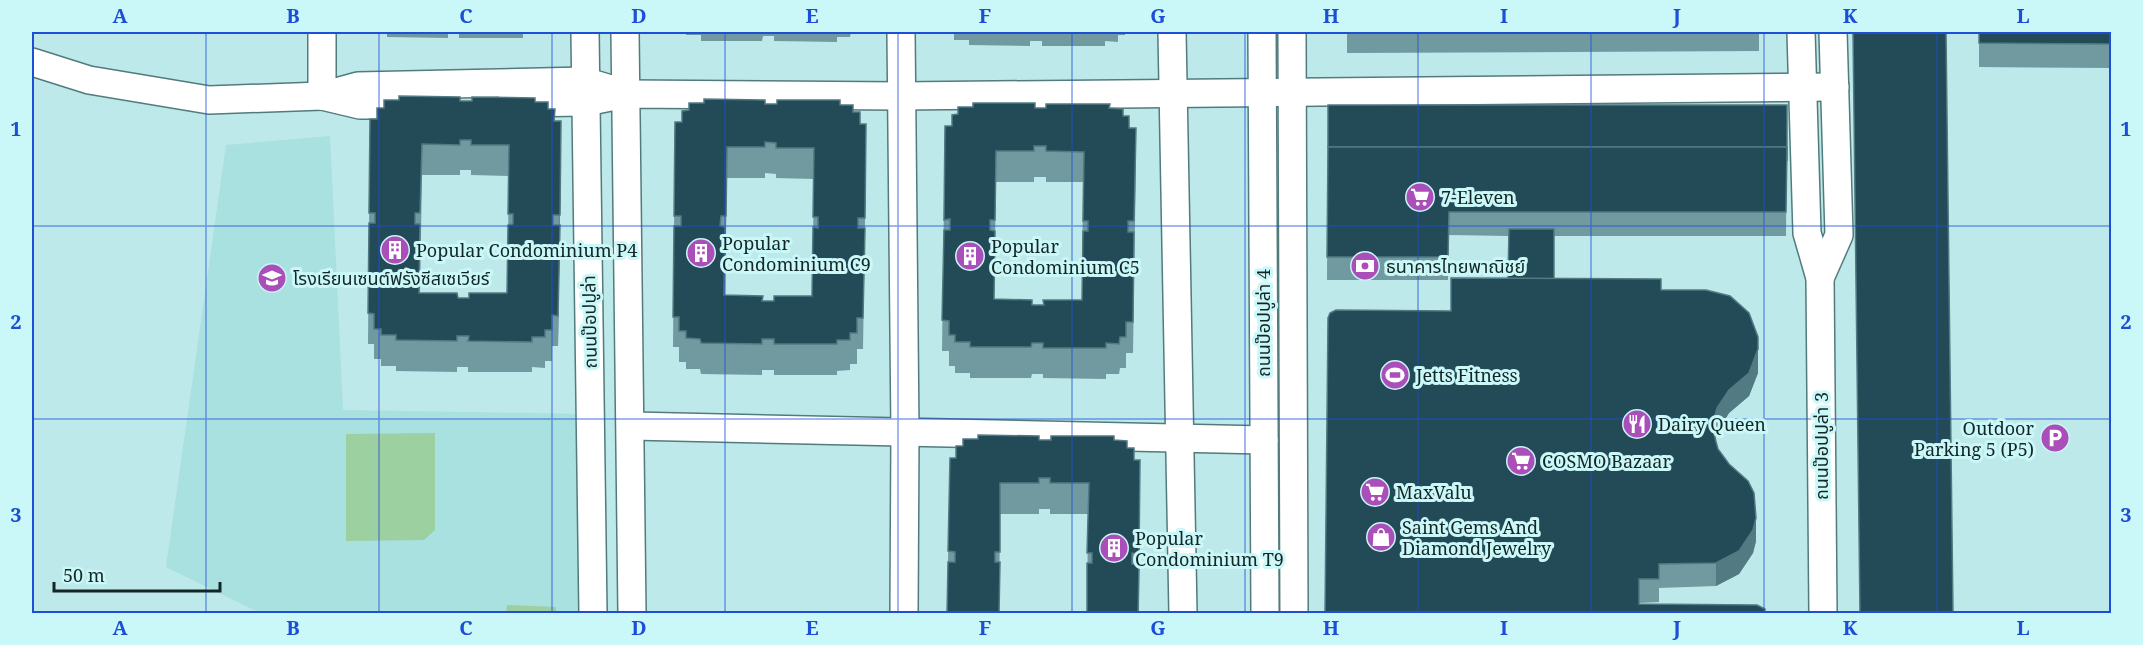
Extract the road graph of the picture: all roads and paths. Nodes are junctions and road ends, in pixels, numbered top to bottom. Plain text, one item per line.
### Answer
1 (322, 32) edge
2 (585, 32) edge
3 (625, 32) edge
4 (901, 32) edge
5 (1172, 32) edge
6 (1262, 32) edge
7 (1292, 32) edge
8 (1801, 32) edge
9 (1833, 32) edge
10 (32, 62) edge
11 (1802, 87) junction
12 (1835, 87) junction
13 (585, 91) junction
14 (1292, 92) junction
15 (1262, 93) junction
16 (625, 94) junction
17 (1172, 95) junction
18 (322, 96) junction
19 (901, 96) junction
20 (1820, 278) junction
21 (632, 426) junction
22 (905, 431) junction
23 (1179, 440) junction
24 (1264, 440) junction
25 (593, 614) edge
26 (632, 614) edge
27 (904, 614) edge
28 (1183, 614) edge
29 (1265, 614) edge
30 (1294, 614) edge
31 (1823, 614) edge

1 - 18 street
2 - 13 street, ถนนป๊อปปูล่า
3 - 16 street
4 - 19 street
5 - 17 street
6 - 15 street, ถนนป๊อปปูล่า 4
7 - 14 street, ถนนป๊อปปูล่า 4
8 - 11 street, ถนนป๊อปปูล่า 3
9 - 12 street, ถนนป๊อปปูล่า 3
10 - 18 street
11 - 12 street
11 - 14 street
11 - 20 street, ถนนป๊อปปูล่า 3
12 - 20 street, ถนนป๊อปปูล่า 3
13 - 16 street
13 - 18 street
13 - 25 street, ถนนป๊อปปูล่า
14 - 15 street
14 - 30 street, ถนนป๊อปปูล่า 4
15 - 17 street
15 - 24 street, ถนนป๊อปปูล่า 4
16 - 19 street
16 - 21 street
17 - 19 street
17 - 23 street
19 - 22 street
20 - 31 street, ถนนป๊อปปูล่า 3
21 - 22 street
21 - 26 street
22 - 23 street
22 - 27 street
23 - 24 street
23 - 28 street
24 - 29 street, ถนนป๊อปปูล่า 4

